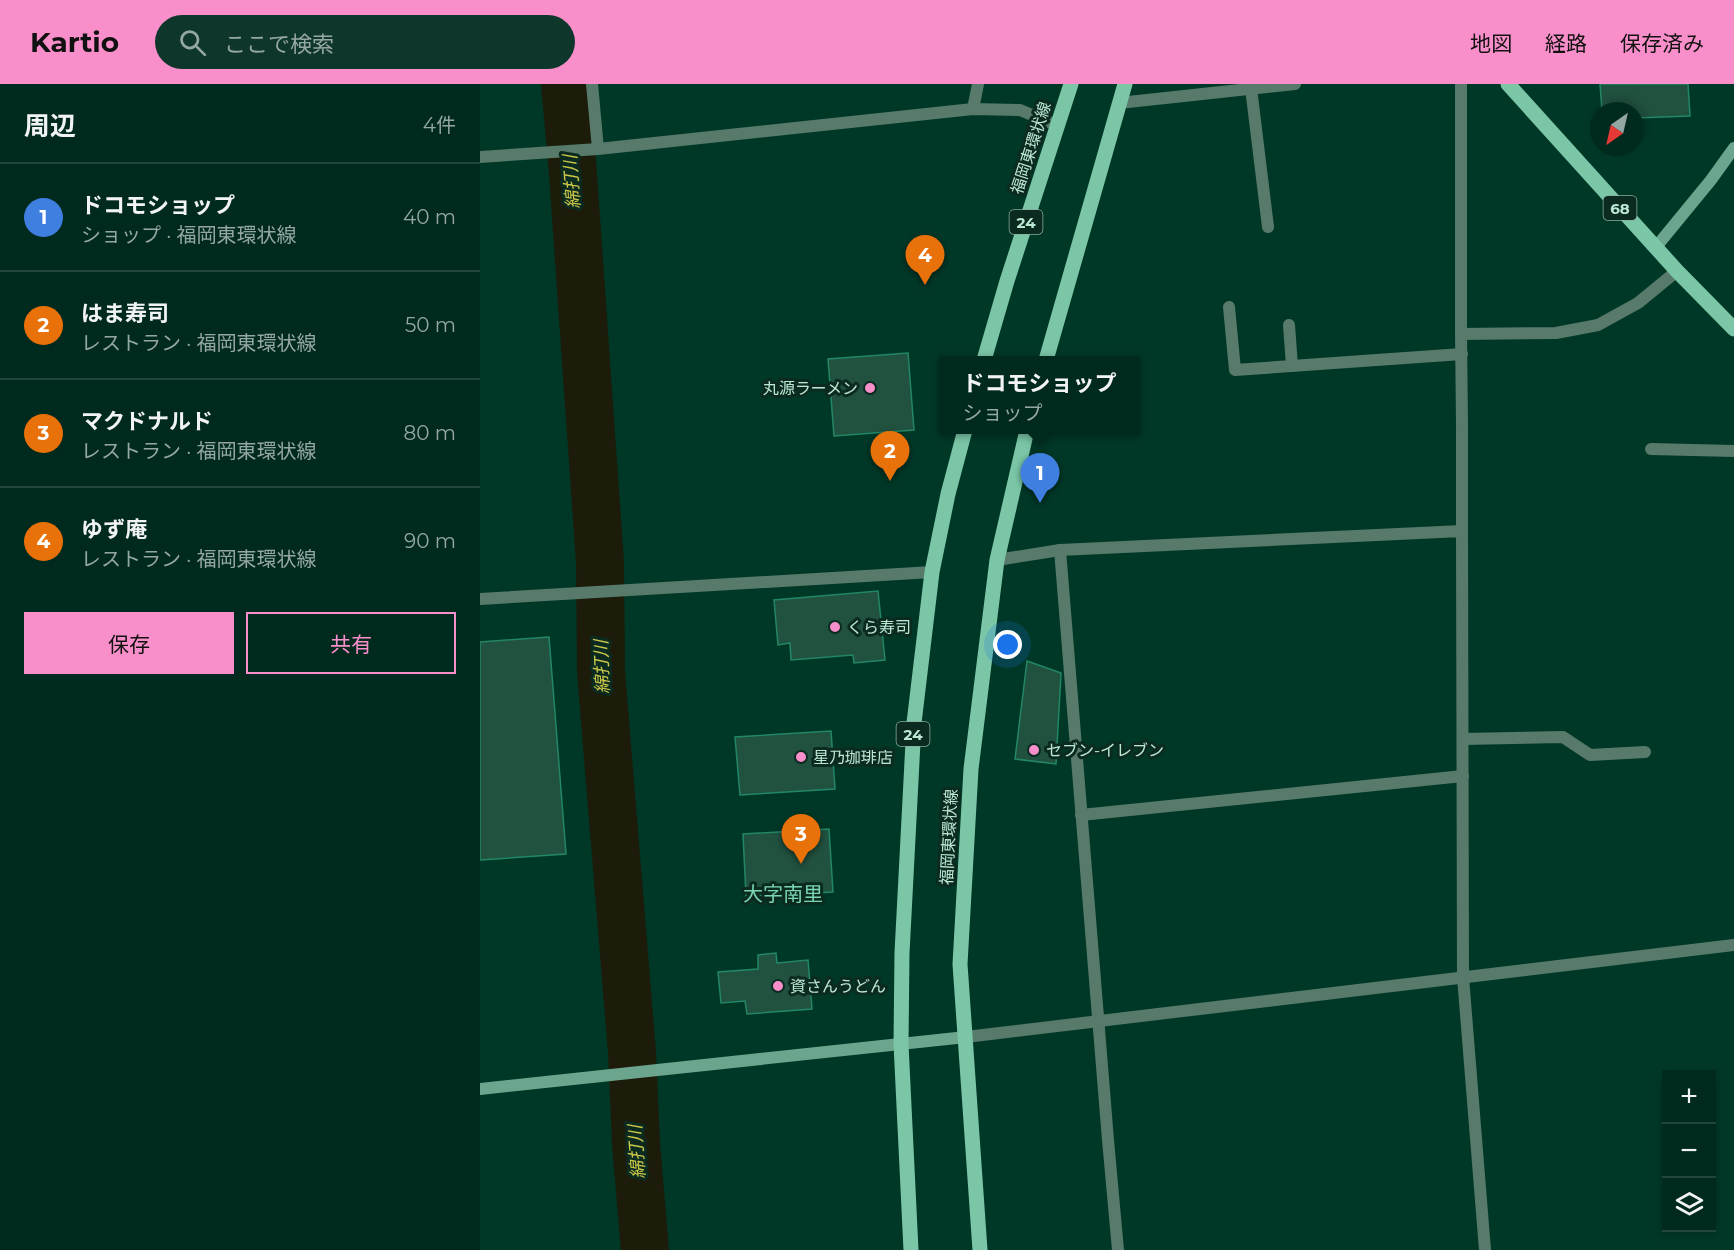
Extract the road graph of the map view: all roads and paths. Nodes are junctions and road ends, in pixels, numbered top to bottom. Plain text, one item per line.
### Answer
1 (592, 84) edge
2 (978, 84) edge
3 (1071, 84) edge
4 (1125, 84) edge
5 (1295, 84) edge
6 (1461, 84) edge
7 (1508, 84) edge
8 (1251, 88) junction
9 (1119, 103) junction
10 (973, 109) junction
11 (1056, 125) junction
12 (1734, 148) edge
13 (598, 149) junction
14 (480, 157) edge
15 (1268, 227) dead end
16 (1656, 247) junction
17 (1677, 271) junction
18 (1229, 307) dead end
19 (1289, 325) dead end
20 (1734, 329) edge
21 (1461, 334) junction
22 (1461, 354) junction
23 (985, 356) edge
24 (1047, 356) edge
25 (1292, 366) junction
26 (964, 434) edge
27 (1026, 434) edge
28 (1651, 449) dead end
29 (1734, 452) edge
30 (1462, 531) junction
31 (1060, 550) junction
32 (997, 560) junction
33 (932, 572) junction
34 (480, 599) edge
35 (1463, 739) junction
36 (1645, 752) dead end
37 (1463, 776) junction
38 (1081, 815) junction
39 (1734, 945) edge
40 (1463, 977) junction
41 (1098, 1021) junction
42 (966, 1037) junction
43 (901, 1044) junction
44 (480, 1089) edge
45 (911, 1250) edge
46 (980, 1250) edge
47 (1118, 1250) edge
48 (1485, 1250) edge

1 - 13 street
2 - 10 street
3 - 11 main road, 福岡東環状線 / 24
4 - 9 main road
5 - 8 street
6 - 21 street
7 - 16 main road, 68
8 - 9 street
8 - 15 street
9 - 24 main road
10 - 11 street
10 - 13 street
11 - 23 main road, 福岡東環状線 / 24
12 - 16 street
13 - 14 street
16 - 17 main road, 68
17 - 20 main road, 68
17 - 21 street
18 - 25 street
19 - 25 street
21 - 22 street
22 - 25 street
22 - 30 street
26 - 33 main road, 24
27 - 32 main road, 福岡東環状線
28 - 29 street
30 - 31 street
30 - 35 street
31 - 32 street
31 - 38 street
32 - 42 main road, 福岡東環状線
33 - 34 street
33 - 43 main road, 24
35 - 36 street
35 - 37 street
37 - 38 street
37 - 40 street
38 - 41 street
39 - 40 street
40 - 41 street
40 - 48 street
41 - 42 street
41 - 47 street
42 - 43 street
42 - 46 main road, 福岡東環状線
43 - 44 street
43 - 45 main road, 24

